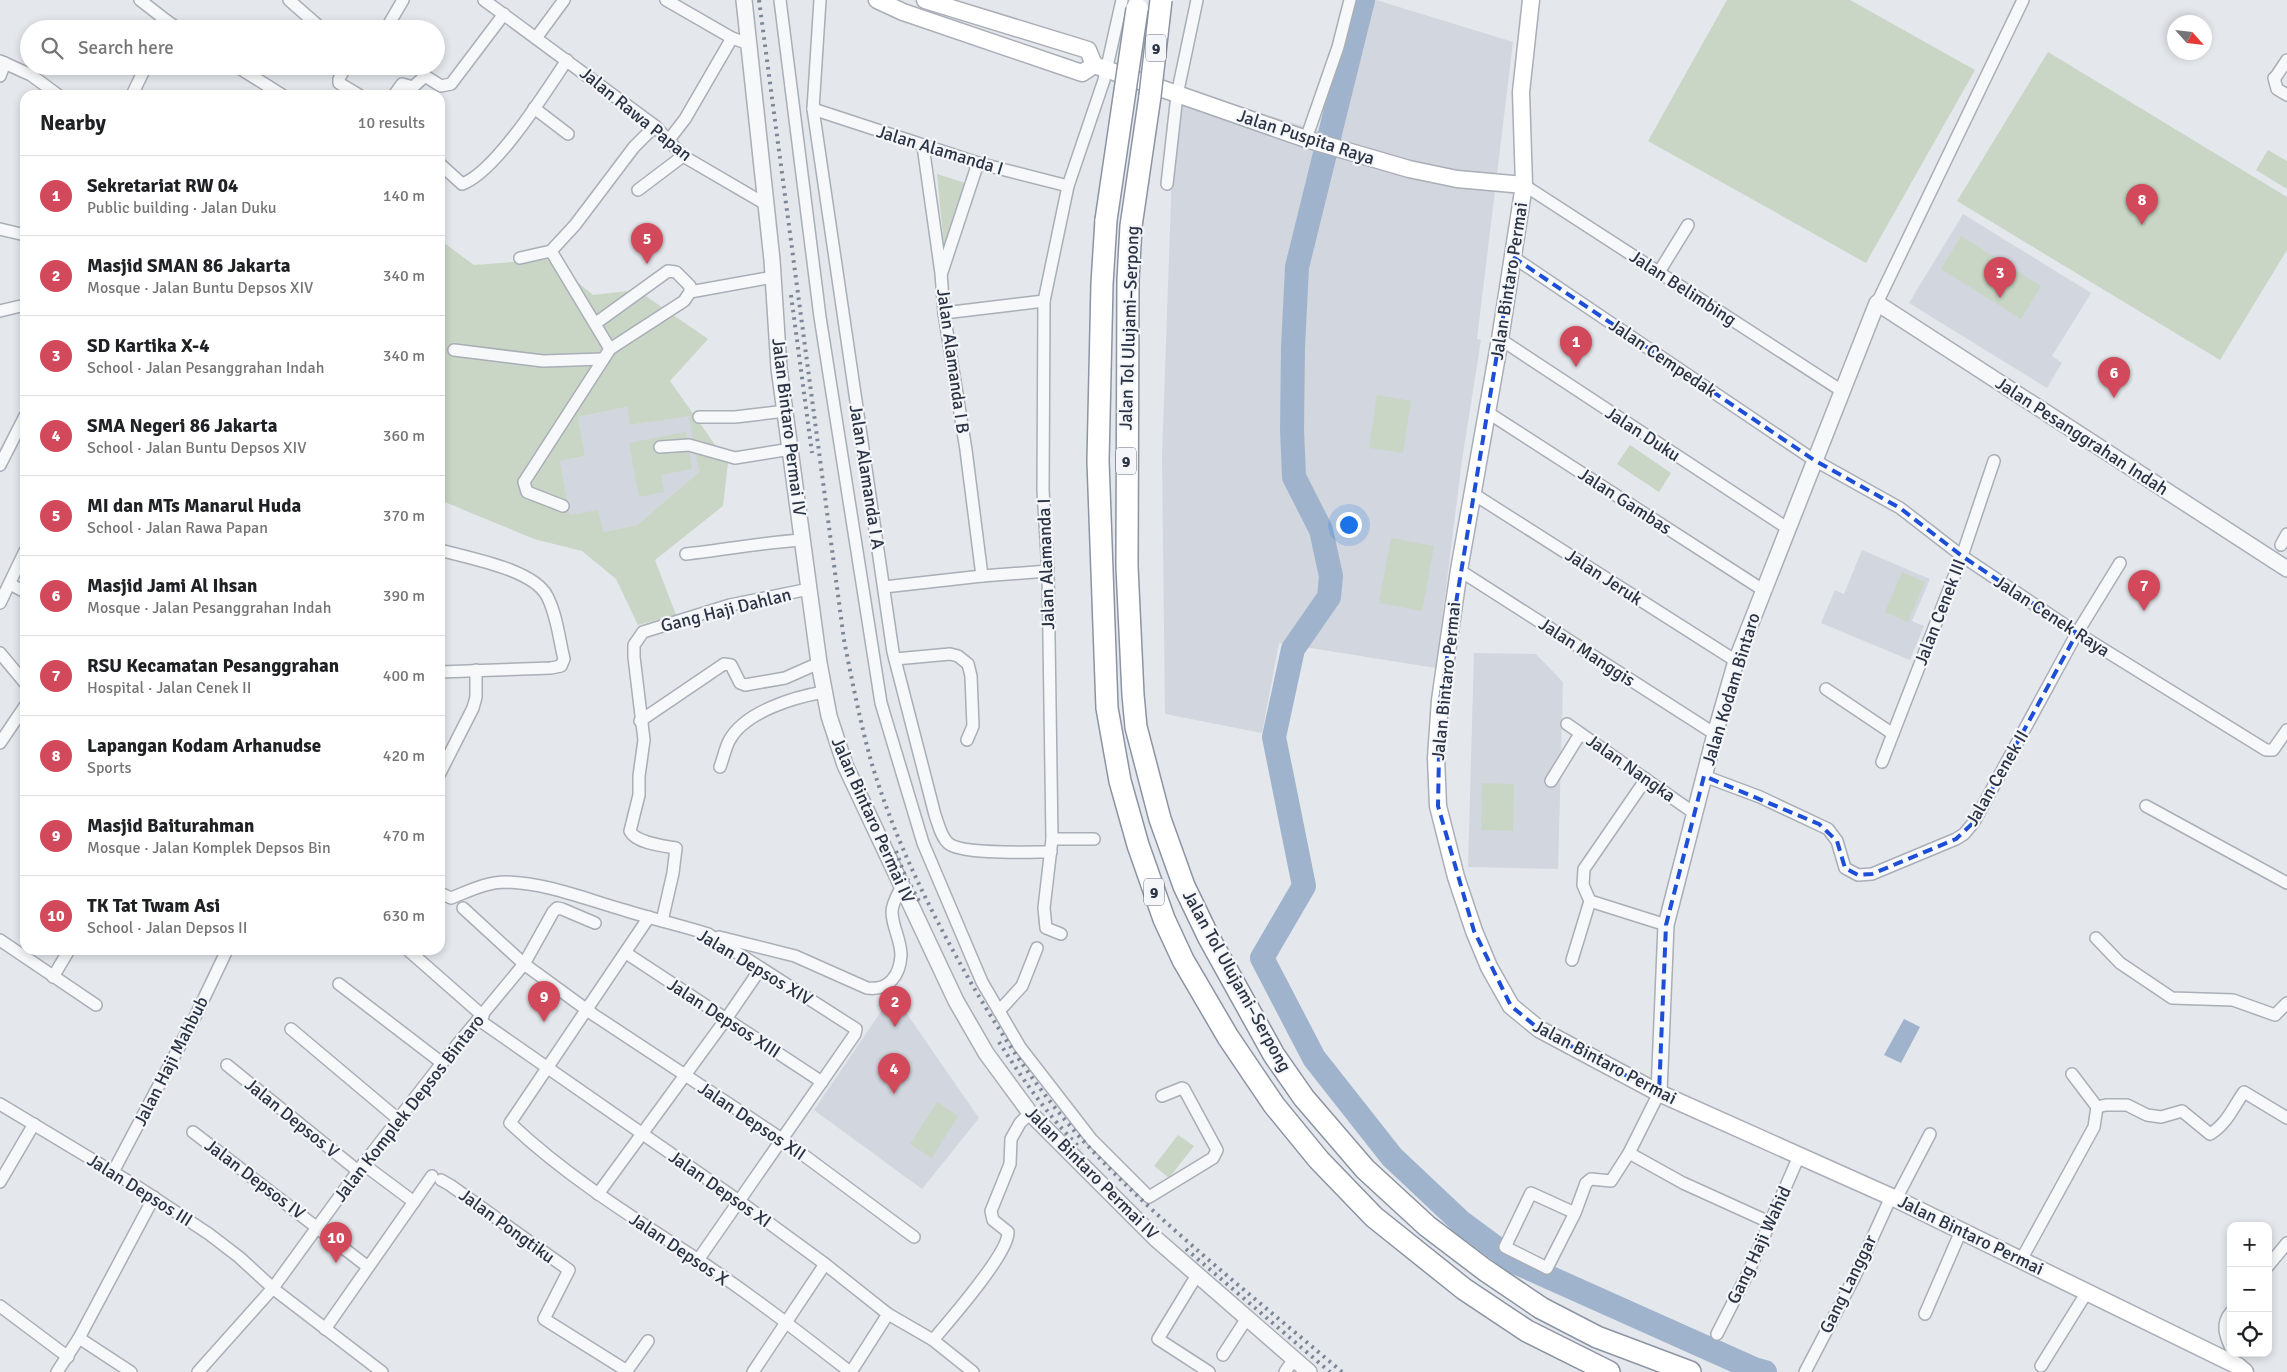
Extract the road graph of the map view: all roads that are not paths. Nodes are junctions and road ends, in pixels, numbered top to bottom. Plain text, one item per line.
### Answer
1 (140, 0) edge
2 (289, 0) edge
3 (403, 0) edge
4 (484, 0) edge
5 (564, 0) edge
6 (666, 0) edge
7 (744, 0) edge
8 (780, 0) edge
9 (820, 0) edge
10 (877, 0) edge
11 (924, 0) edge
12 (1122, 0) edge
13 (1138, 0) edge
14 (1161, 0) edge
15 (1197, 0) edge
16 (1350, 0) edge
17 (1531, 0) edge
18 (2024, 0) edge
19 (504, 14) junction
20 (161, 20) edge
21 (312, 20) edge
22 (391, 20) edge
23 (536, 38) junction
24 (732, 38) junction
25 (749, 44) junction
26 (567, 60) junction
27 (2287, 60) edge
28 (3, 62) edge
29 (1100, 67) junction
30 (20, 70) edge
31 (31, 75) edge
32 (142, 75) edge
33 (250, 75) edge
34 (341, 75) edge
35 (0, 76) edge
36 (51, 90) edge
37 (134, 90) edge
38 (274, 90) edge
39 (351, 90) edge
40 (398, 90) edge
41 (1177, 95) junction
42 (2287, 95) edge
43 (534, 108) junction
44 (813, 109) junction
45 (655, 126) junction
46 (568, 134) dead end
47 (1308, 140) junction
48 (668, 141) junction
49 (923, 146) junction
50 (683, 156) junction
51 (978, 163) junction
52 (445, 169) edge
53 (1166, 184) dead end
54 (1524, 185) junction
55 (1068, 186) junction
56 (638, 190) dead end
57 (767, 205) junction
58 (1688, 225) dead end
59 (0, 229) edge
60 (20, 234) edge
61 (551, 251) junction
62 (1513, 256) junction
63 (520, 258) dead end
64 (1659, 272) junction
65 (941, 273) junction
66 (773, 277) junction
67 (690, 292) junction
68 (1044, 301) junction
69 (1877, 303) junction
70 (20, 306) edge
71 (0, 311) edge
72 (944, 314) junction
73 (596, 323) junction
74 (1500, 339) junction
75 (610, 349) junction
76 (454, 350) dead end
77 (604, 359) junction
78 (1842, 391) junction
79 (786, 411) junction
80 (1487, 412) junction
81 (698, 417) dead end
82 (20, 424) edge
83 (660, 448) dead end
84 (791, 449) junction
85 (3, 452) edge
86 (1814, 460) junction
87 (1994, 461) dead end
88 (0, 465) edge
89 (1472, 493) junction
90 (563, 506) dead end
91 (1787, 528) junction
92 (2287, 534) edge
93 (804, 540) junction
94 (2280, 545) dead end
95 (445, 551) edge
96 (686, 554) dead end
97 (1962, 556) junction
98 (20, 562) edge
99 (2120, 563) dead end
100 (2287, 569) edge
101 (1459, 570) junction
102 (1048, 571) junction
103 (982, 576) junction
104 (10, 584) junction
105 (884, 587) junction
106 (20, 589) edge
107 (810, 589) junction
108 (1763, 590) junction
109 (0, 603) edge
110 (2077, 633) junction
111 (0, 653) edge
112 (895, 659) junction
113 (1736, 661) junction
114 (819, 663) junction
115 (476, 670) junction
116 (445, 672) edge
117 (20, 676) edge
118 (1826, 689) dead end
119 (824, 692) junction
120 (20, 714) edge
121 (640, 721) junction
122 (1567, 724) dead end
123 (2287, 730) edge
124 (1580, 734) junction
125 (1715, 734) junction
126 (1893, 734) junction
127 (967, 740) dead end
128 (0, 744) edge
129 (1882, 762) dead end
130 (445, 763) edge
131 (720, 767) dead end
132 (1704, 776) junction
133 (1646, 778) junction
134 (1551, 781) dead end
135 (2146, 806) dead end
136 (1694, 813) junction
137 (1052, 839) junction
138 (1094, 839) dead end
139 (1051, 852) junction
140 (2287, 883) edge
141 (902, 886) junction
142 (445, 895) edge
143 (1590, 901) junction
144 (463, 908) dead end
145 (649, 917) junction
146 (662, 921) junction
147 (595, 923) dead end
148 (1666, 925) junction
149 (708, 934) junction
150 (1061, 934) dead end
151 (2096, 938) dead end
152 (0, 940) edge
153 (1038, 948) dead end
154 (626, 953) junction
155 (20, 954) edge
156 (21, 955) edge
157 (67, 955) edge
158 (225, 955) edge
159 (413, 955) edge
160 (1572, 960) dead end
161 (524, 964) junction
162 (761, 968) junction
163 (53, 977) junction
164 (339, 984) dead end
165 (2287, 1003) edge
166 (96, 1005) dead end
167 (587, 1010) junction
168 (999, 1011) junction
169 (481, 1018) junction
170 (726, 1019) junction
171 (291, 1029) dead end
172 (442, 1063) junction
173 (227, 1065) dead end
174 (548, 1068) junction
175 (2072, 1074) dead end
176 (684, 1075) junction
177 (822, 1082) junction
178 (1658, 1093) junction
179 (1162, 1096) dead end
180 (0, 1104) edge
181 (2097, 1107) junction
182 (1030, 1113) junction
183 (2287, 1118) edge
184 (398, 1120) junction
185 (34, 1124) junction
186 (193, 1132) dead end
187 (641, 1133) junction
188 (1930, 1134) dead end
189 (782, 1138) junction
190 (1629, 1153) junction
191 (1799, 1156) junction
192 (361, 1167) junction
193 (113, 1172) junction
194 (0, 1182) edge
195 (598, 1194) junction
196 (154, 1198) junction
197 (1894, 1198) junction
198 (739, 1201) junction
199 (414, 1202) junction
200 (1575, 1213) junction
201 (1769, 1222) junction
202 (316, 1226) junction
203 (1960, 1231) junction
204 (914, 1237) dead end
205 (2287, 1243) edge
206 (698, 1260) junction
207 (2021, 1260) junction
208 (2272, 1261) edge
209 (825, 1264) junction
210 (368, 1267) junction
211 (1197, 1275) junction
212 (276, 1284) junction
213 (2088, 1292) junction
214 (0, 1306) edge
215 (888, 1314) junction
216 (1925, 1314) dead end
217 (1247, 1318) junction
218 (2227, 1319) edge
219 (786, 1323) junction
220 (325, 1329) junction
221 (1716, 1334) dead end
222 (80, 1338) junction
223 (2227, 1338) edge
224 (934, 1340) junction
225 (648, 1341) dead end
226 (946, 1350) junction
227 (1223, 1355) dead end
228 (68, 1356) junction
229 (1294, 1359) junction
230 (2239, 1364) edge
231 (2040, 1366) dead end
232 (57, 1372) edge
233 (131, 1372) edge
234 (198, 1372) edge
235 (382, 1372) edge
236 (627, 1372) edge
237 (753, 1372) edge
238 (850, 1372) edge
239 (973, 1372) edge
240 (982, 1372) edge
241 (1209, 1372) edge
242 (1285, 1372) edge
243 (1309, 1372) edge
244 (1609, 1372) edge
245 (1690, 1372) edge
246 (1805, 1372) edge

1 - 20 street
2 - 21 street
3 - 22 street
4 - 19 street, Jalan Rawa Papan
5 - 23 street
6 - 24 street
7 - 25 street, Jalan Bintaro Permai IV
8 - 168 street
9 - 44 street, Jalan Alamanda I A
10 - 29 main road
11 - 29 main road
12 - 29 street, Jalan Alamanda I
13 - 244 highway, Jalan Tol Ulujami–Serpong / 9, bridge
14 - 245 highway, Jalan Tol Ulujami–Serpong / 9, bridge
15 - 41 street
16 - 47 street
17 - 54 main road, Jalan Bintaro Permai
18 - 69 street
19 - 23 street, Jalan Rawa Papan
19 - 40 street
23 - 26 street, Jalan Rawa Papan
24 - 25 street
24 - 48 street
25 - 57 street, Jalan Bintaro Permai IV
26 - 43 street
26 - 45 street, Jalan Rawa Papan
27 - 42 street
28 - 30 street
28 - 35 street
29 - 41 main road, Jalan Puspita Raya
29 - 55 street, Jalan Alamanda I
31 - 36 street
32 - 37 street
33 - 38 street
34 - 39 street
41 - 47 main road, Jalan Puspita Raya
41 - 53 street
43 - 46 street
43 - 52 street
44 - 49 street, Jalan Alamanda I
44 - 105 street, Jalan Alamanda I A
45 - 48 street, Jalan Rawa Papan
45 - 61 street
47 - 54 main road, Jalan Puspita Raya
48 - 50 street, Jalan Rawa Papan
49 - 51 street, Jalan Alamanda I
49 - 65 street, Jalan Alamanda I B
50 - 56 street
50 - 57 street, Jalan Rawa Papan
51 - 55 street, Jalan Alamanda I
51 - 65 street
54 - 62 main road, Jalan Bintaro Permai
54 - 64 street, Jalan Belimbing
55 - 68 street, Jalan Alamanda I
57 - 66 street, Jalan Bintaro Permai IV
58 - 64 street
59 - 60 street
61 - 63 street
61 - 73 street
62 - 74 main road, Jalan Bintaro Permai
62 - 86 street, Jalan Cempedak
64 - 78 street, Jalan Belimbing
65 - 72 street, Jalan Alamanda I B
66 - 67 street
66 - 79 street, Jalan Bintaro Permai IV
67 - 73 street
67 - 75 street
68 - 72 street
68 - 102 street, Jalan Alamanda I
69 - 78 street, Jalan Kodam Bintaro
69 - 100 street, Jalan Pesanggrahan Indah
70 - 71 street
72 - 103 street, Jalan Alamanda I B
73 - 75 street
74 - 80 main road, Jalan Bintaro Permai
74 - 91 street, Jalan Duku
75 - 77 street
76 - 77 street
77 - 90 street
78 - 86 street, Jalan Kodam Bintaro
79 - 81 street
79 - 84 street, Jalan Bintaro Permai IV
80 - 89 main road, Jalan Bintaro Permai
80 - 108 street, Jalan Gambas
82 - 85 street
83 - 84 street
84 - 93 street, Jalan Bintaro Permai IV
85 - 88 street
86 - 91 street, Jalan Kodam Bintaro
86 - 97 street, Jalan Cenek Raya
87 - 97 street, Jalan Cenek III
89 - 101 main road, Jalan Bintaro Permai
89 - 113 street, Jalan Jeruk
91 - 108 street, Jalan Kodam Bintaro
92 - 94 street
93 - 96 street
93 - 107 street, Jalan Bintaro Permai IV
95 - 115 street
97 - 110 street, Jalan Cenek Raya
97 - 126 street, Jalan Cenek III
98 - 104 street
99 - 110 street, Jalan Cenek II
101 - 125 street, Jalan Manggis
101 - 178 main road, Jalan Bintaro Permai
102 - 103 street
102 - 137 street, Jalan Alamanda I
103 - 105 street
104 - 106 street
104 - 109 street
105 - 112 street, Jalan Alamanda I A
107 - 114 street, Jalan Bintaro Permai IV
107 - 121 street, Gang Haji Dahlan
108 - 113 street, Jalan Kodam Bintaro
110 - 123 street, Jalan Cenek Raya
110 - 132 street, Jalan Cenek II
111 - 117 street
112 - 127 street
112 - 139 street, Jalan Alamanda I A
113 - 125 street, Jalan Kodam Bintaro
114 - 119 street, Jalan Bintaro Permai IV
114 - 121 street
115 - 116 street
115 - 130 street
118 - 126 street
119 - 131 street
119 - 141 street, Jalan Bintaro Permai IV
120 - 128 street
121 - 146 street
122 - 124 street, Jalan Nangka
124 - 133 street, Jalan Nangka
124 - 134 street
125 - 132 street, Jalan Kodam Bintaro
126 - 129 street, Jalan Cenek III
132 - 136 street, Jalan Kodam Bintaro
133 - 136 street, Jalan Nangka
133 - 143 street
135 - 140 street
136 - 148 street, Jalan Kodam Bintaro
137 - 138 street
137 - 139 street, Jalan Alamanda I
139 - 150 street, Jalan Alamanda I
141 - 149 street
141 - 182 street, Jalan Bintaro Permai IV
142 - 145 street, Jalan Depsos XIV
143 - 148 street
143 - 160 street
144 - 161 street, Jalan Depsos XII
145 - 146 street, Jalan Depsos XIV
145 - 154 street
146 - 149 street, Jalan Depsos XIV
147 - 161 street, Jalan Komplek Depsos Bintaro
148 - 178 street, Jalan Kodam Bintaro
149 - 162 street, Jalan Depsos XIV
151 - 165 street
152 - 155 street
153 - 168 street
154 - 167 street
154 - 170 street, Jalan Depsos XIII
156 - 163 street
157 - 163 street
158 - 193 street, Jalan Haji Mahbub
159 - 169 street, Jalan Depsos XI
161 - 167 street, Jalan Depsos XII
161 - 169 street, Jalan Komplek Depsos Bintaro
162 - 170 street
162 - 177 street, Jalan Depsos XIV
163 - 166 street
164 - 172 street
167 - 174 street
167 - 176 street, Jalan Depsos XII
168 - 179 street
169 - 172 street, Jalan Komplek Depsos Bintaro
169 - 174 street, Jalan Depsos XI
170 - 176 street
170 - 177 street, Jalan Depsos XIII
171 - 184 street
172 - 184 street, Jalan Komplek Depsos Bintaro
173 - 192 street, Jalan Depsos V
174 - 187 street, Jalan Depsos XI
174 - 195 street, Jalan Depsos X
175 - 181 street
176 - 187 street
176 - 189 street, Jalan Depsos XII
177 - 189 street
178 - 190 street
178 - 191 main road, Jalan Bintaro Permai
180 - 185 street, Jalan Depsos III
181 - 183 street
181 - 207 street
182 - 211 street, Jalan Bintaro Permai IV
182 - 224 street
184 - 192 street, Jalan Komplek Depsos Bintaro
185 - 193 street, Jalan Depsos III
185 - 194 street
186 - 202 street, Jalan Depsos IV
187 - 195 street
187 - 198 street, Jalan Depsos XI
188 - 197 street, Gang Langgar
189 - 198 street
189 - 204 street, Jalan Depsos XII
190 - 200 street
190 - 201 street
191 - 197 main road, Jalan Bintaro Permai
191 - 201 street, Gang Haji Wahid
192 - 199 street, Jalan Depsos V
192 - 202 street, Jalan Komplek Depsos Bintaro
193 - 196 street, Jalan Depsos III
195 - 206 street, Jalan Depsos X
196 - 212 street, Jalan Depsos III
196 - 222 street
197 - 203 main road, Jalan Bintaro Permai
197 - 246 street, Gang Langgar
198 - 206 street
198 - 209 street, Jalan Depsos XI
199 - 210 street
199 - 236 street, Jalan Pongtiku
200 - 200 street
201 - 221 street, Gang Haji Wahid
202 - 210 street, Jalan Depsos IV
202 - 212 street, Jalan Komplek Depsos Bintaro
203 - 207 main road, Jalan Bintaro Permai
203 - 216 street
205 - 208 street
206 - 219 street, Jalan Depsos X
207 - 213 main road, Jalan Bintaro Permai
209 - 215 street, Jalan Depsos XI
209 - 219 street
210 - 220 street
211 - 217 street, Jalan Bintaro Permai IV
211 - 241 street
212 - 220 street, Jalan Depsos III
212 - 234 street, Jalan Komplek Depsos Bintaro
213 - 230 main road, Jalan Bintaro Permai
213 - 231 street
214 - 228 street
215 - 224 street, Jalan Depsos XI
215 - 238 street
217 - 227 street
217 - 229 street, Jalan Bintaro Permai IV
218 - 223 street
219 - 237 street
219 - 238 street, Jalan Depsos X
220 - 235 street, Jalan Depsos III
222 - 228 street
222 - 233 street
224 - 226 street, Jalan Depsos XI
225 - 236 street
226 - 239 street
226 - 240 street
228 - 232 street
229 - 242 street
229 - 243 street, Jalan Bintaro Permai IV

